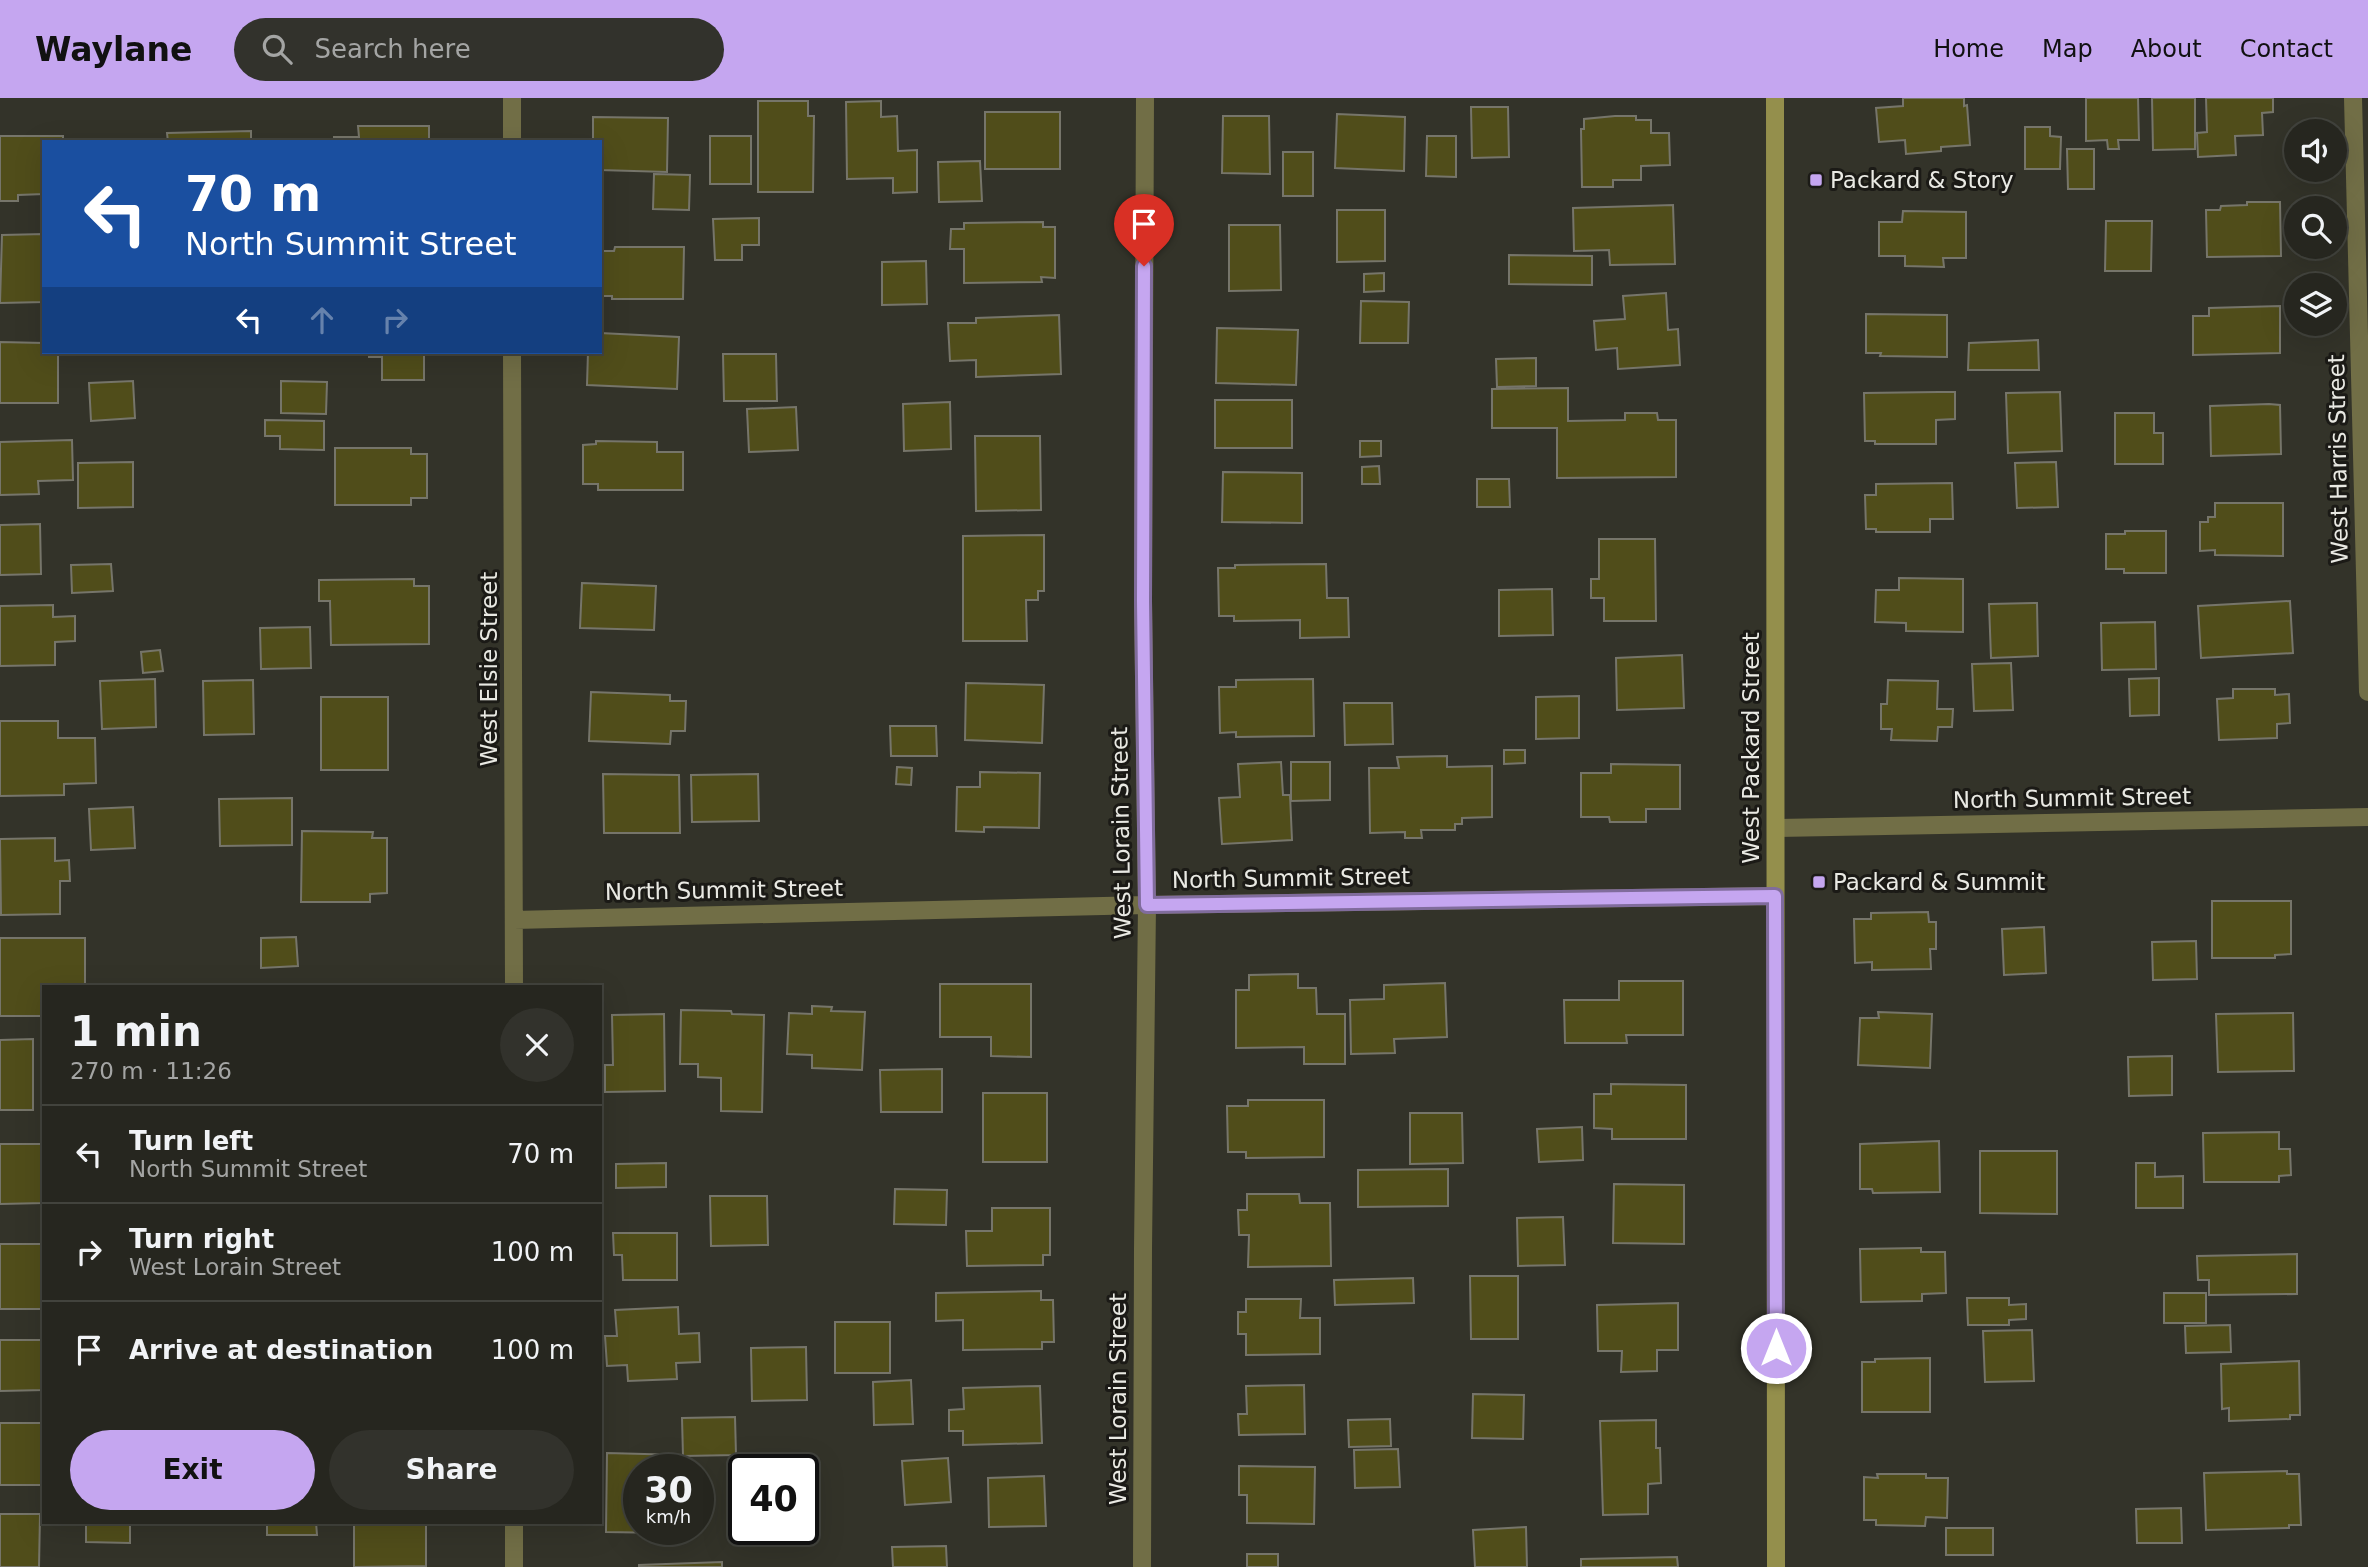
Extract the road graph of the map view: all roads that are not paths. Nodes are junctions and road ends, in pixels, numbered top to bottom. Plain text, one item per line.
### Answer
1 (512, 98) edge
2 (1144, 98) edge
3 (1775, 98) edge
4 (2353, 98) edge
5 (512, 140) edge
6 (512, 354) edge
7 (2368, 692) edge
8 (2368, 817) edge
9 (1776, 828) junction
10 (1775, 896) junction
11 (1147, 905) junction
12 (514, 920) junction
13 (514, 985) edge
14 (514, 1524) edge
15 (514, 1567) edge
16 (1142, 1567) edge
17 (1776, 1567) edge

1 - 5 street
2 - 11 street, West Lorain Street
3 - 9 street, West Packard Street
4 - 7 street, West Harris Street
6 - 12 street, West Elsie Street
8 - 9 street, North Summit Street
9 - 10 street, West Packard Street
10 - 11 street, North Summit Street
10 - 17 street, West Packard Street
11 - 12 street, North Summit Street
11 - 16 street, West Lorain Street
12 - 13 street, West Elsie Street
14 - 15 street

